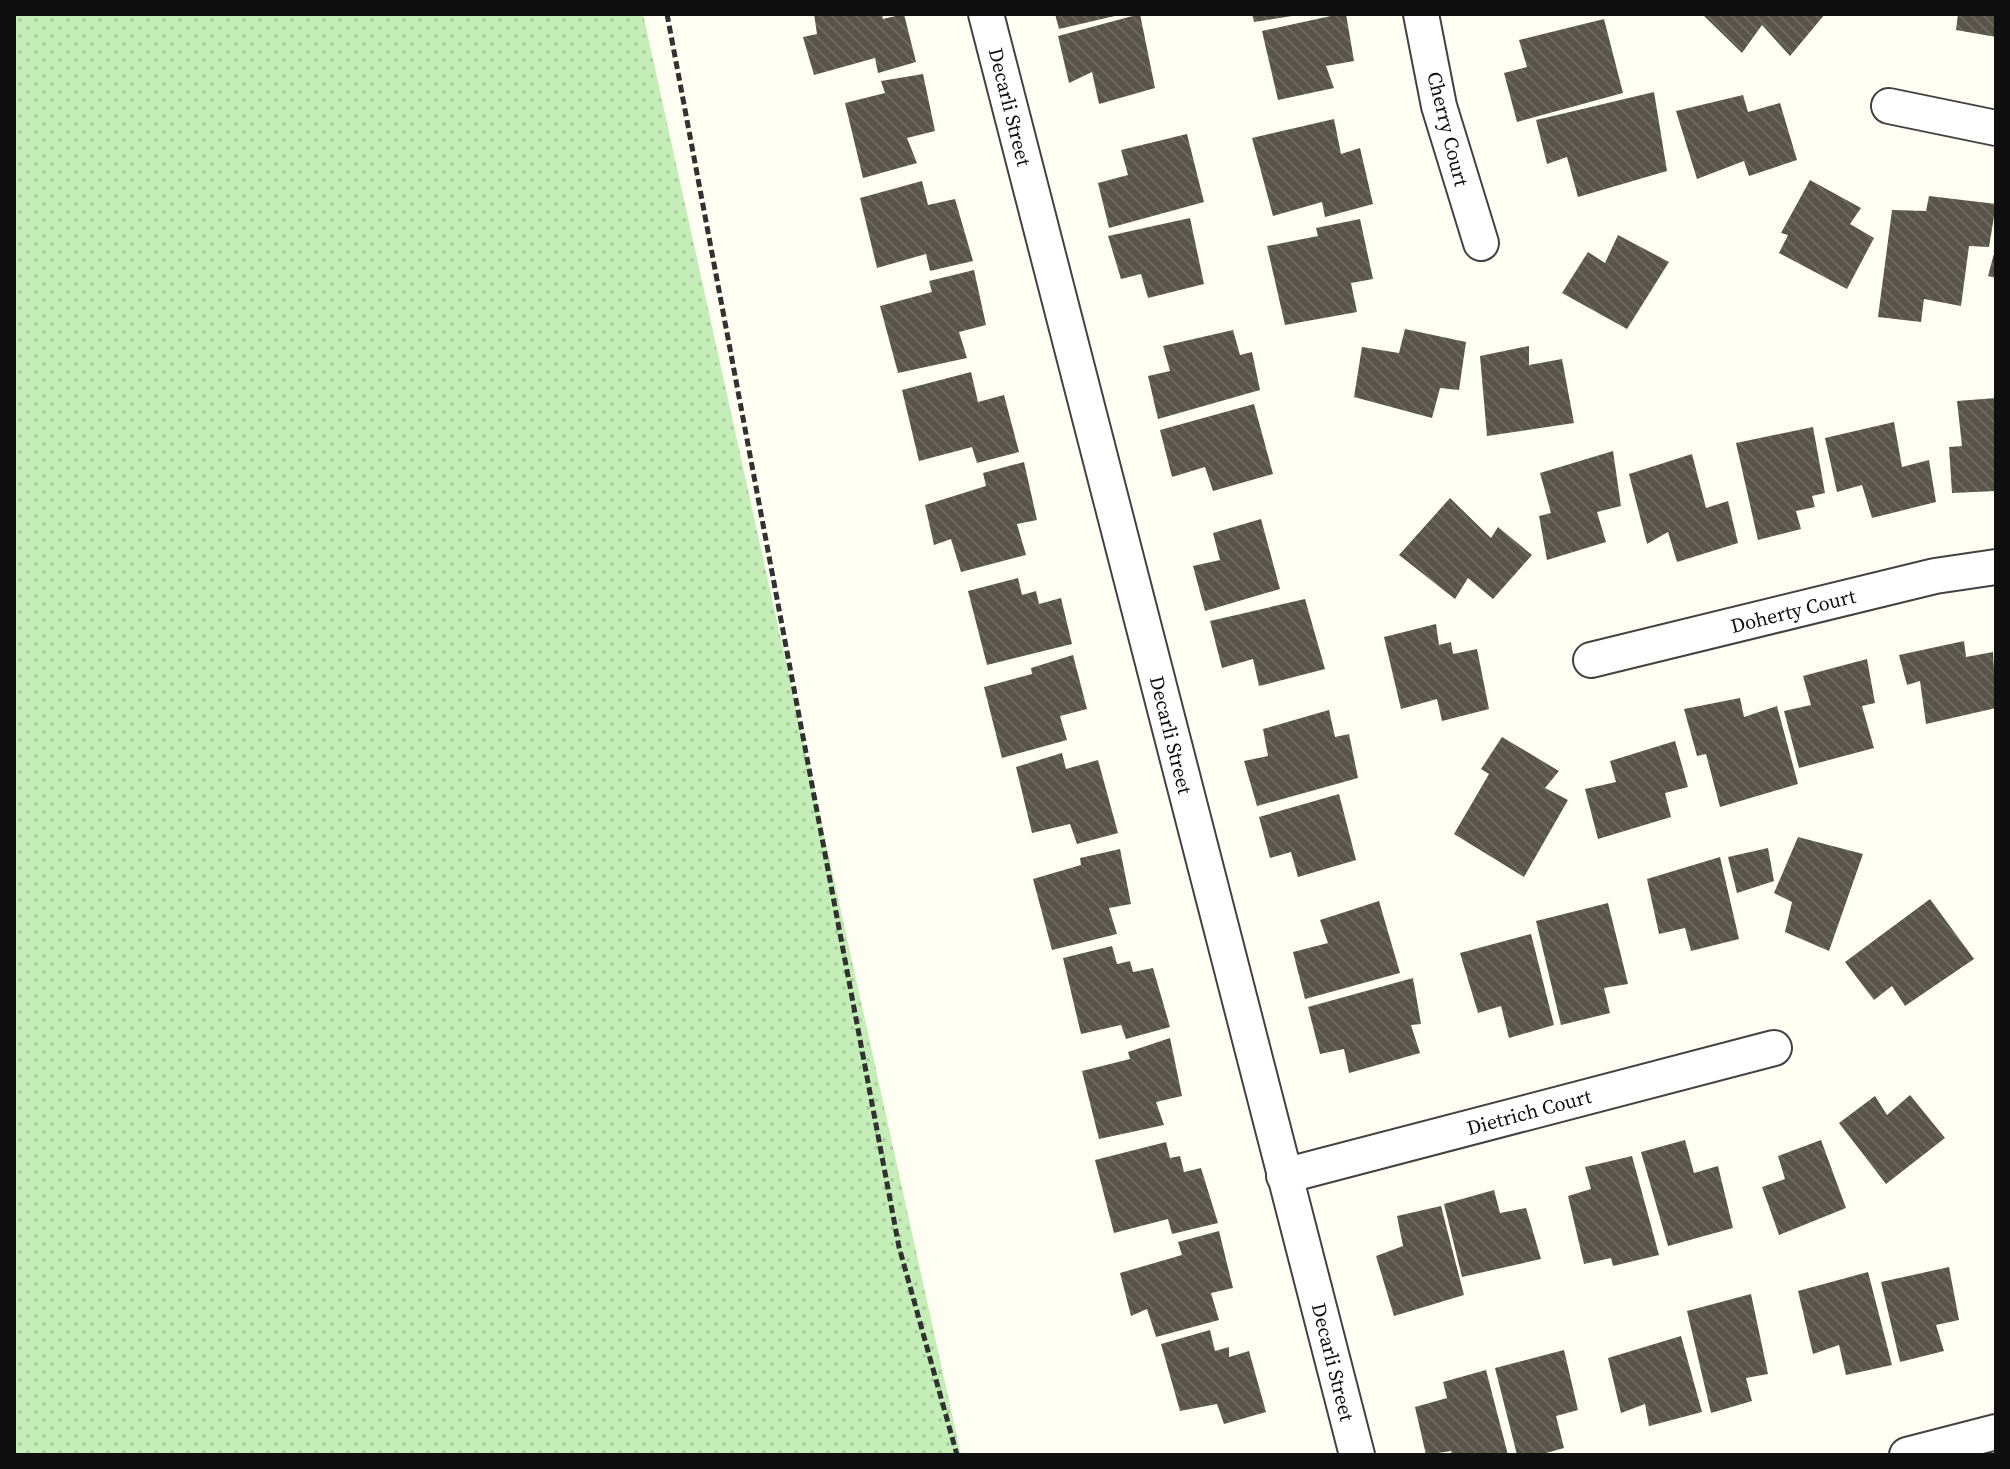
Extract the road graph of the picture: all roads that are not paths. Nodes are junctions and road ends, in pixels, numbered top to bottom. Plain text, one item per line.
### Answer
1 (986, 14) edge
2 (1421, 14) edge
3 (1889, 106) dead end
4 (1996, 128) edge
5 (1481, 243) dead end
6 (1996, 567) edge
7 (1591, 660) dead end
8 (1774, 1048) dead end
9 (1284, 1176) junction
10 (1996, 1432) edge
11 (1357, 1455) edge
12 (1907, 1455) edge

1 - 9 street, Decarli Street
2 - 5 street, Cherry Court
3 - 4 street
6 - 7 street, Doherty Court
8 - 9 street, Dietrich Court
9 - 11 street, Decarli Street
10 - 12 street

